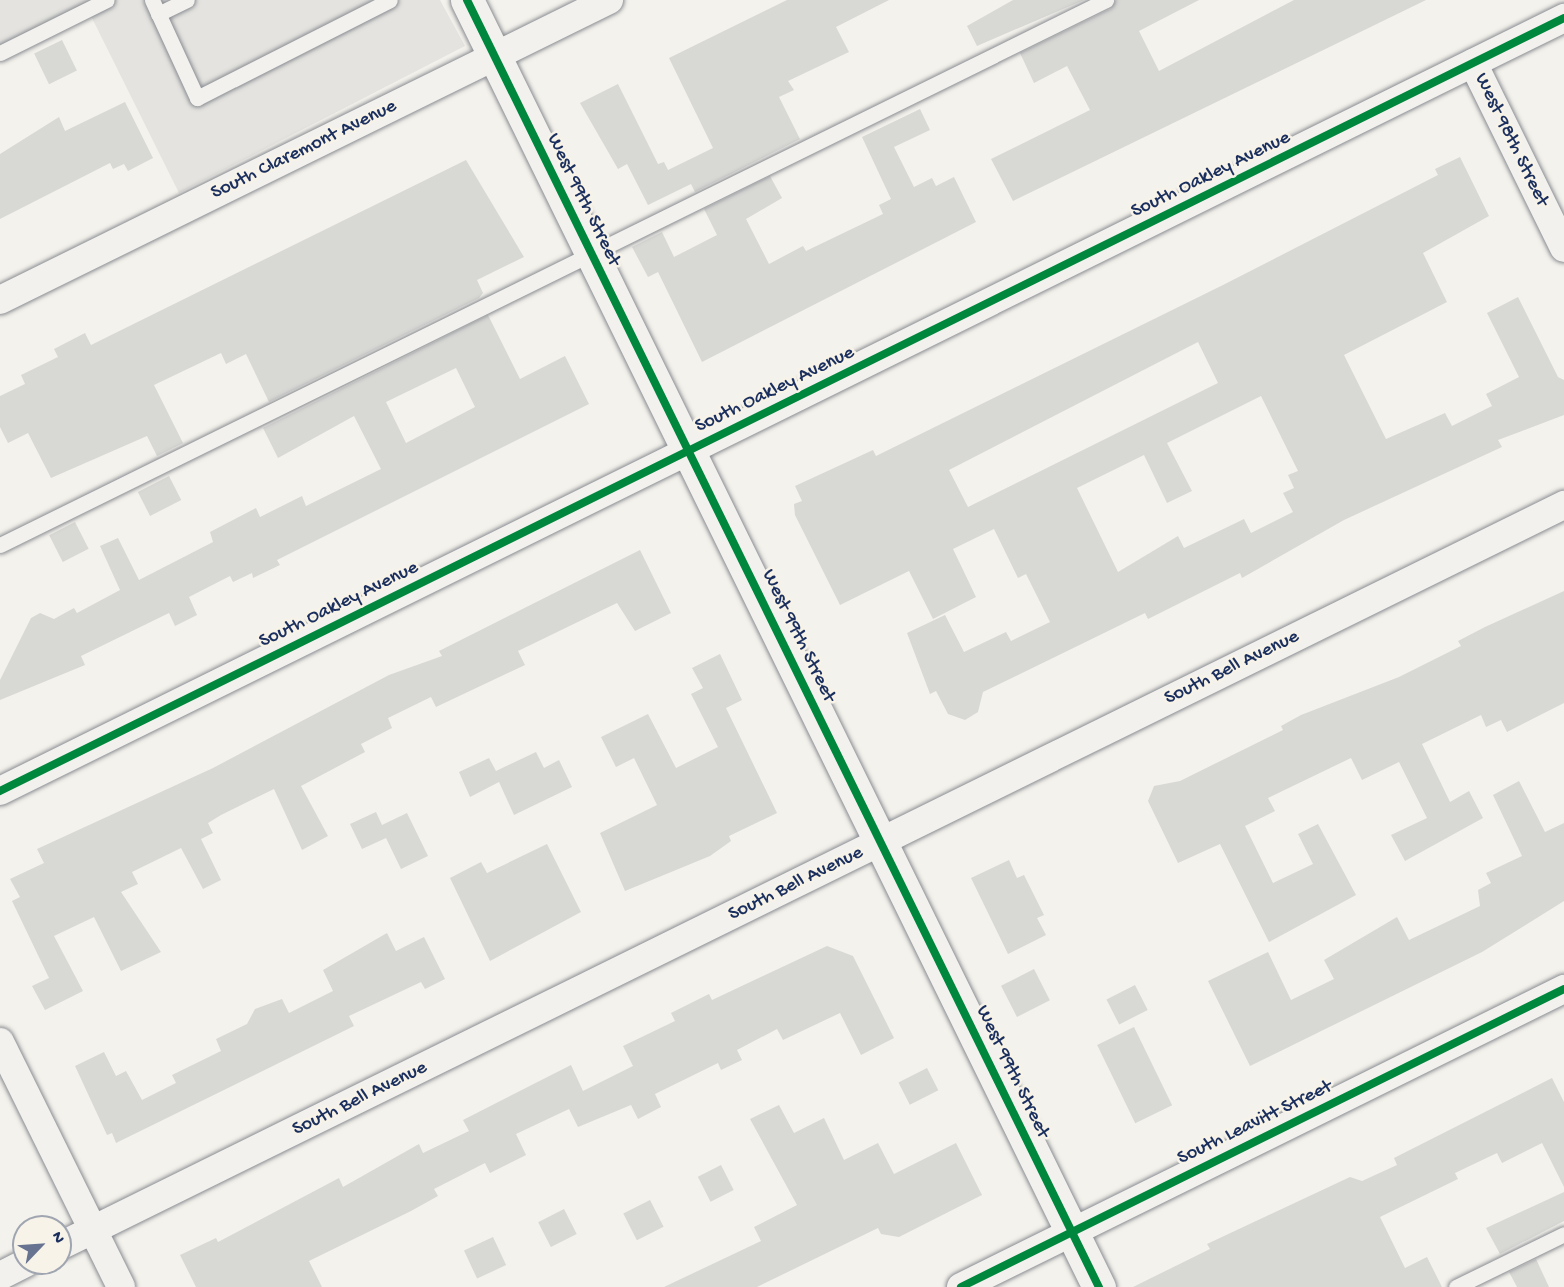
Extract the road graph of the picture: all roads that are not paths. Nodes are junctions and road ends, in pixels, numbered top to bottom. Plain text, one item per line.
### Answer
1 (107, 0) edge
2 (188, 0) edge
3 (390, 0) edge
4 (466, 0) edge
5 (609, 0) edge
6 (1106, 0) edge
7 (155, 7) edge
8 (1564, 18) edge
9 (0, 53) edge
10 (494, 57) junction
11 (1473, 63) junction
12 (1564, 248) edge
13 (591, 254) junction
14 (0, 300) edge
15 (688, 451) junction
16 (1564, 505) edge
17 (0, 545) edge
18 (0, 791) edge
19 (880, 842) junction
20 (1564, 989) edge
21 (0, 1042) edge
22 (93, 1230) junction
23 (1072, 1232) junction
24 (1564, 1234) edge
25 (72, 1240) edge
26 (121, 1287) edge
27 (960, 1287) edge
28 (1100, 1287) edge
29 (1456, 1287) edge

1 - 9 lane
2 - 7 lane
3 - 7 lane
4 - 10 street, West 99th Street
5 - 10 street, South Claremont Avenue
6 - 13 lane
8 - 11 street, South Oakley Avenue
10 - 13 street, West 99th Street
10 - 14 street, South Claremont Avenue
11 - 12 street, West 98th Street
11 - 15 street, South Oakley Avenue
13 - 15 street, West 99th Street
13 - 17 lane
15 - 18 street, South Oakley Avenue
15 - 19 street, West 99th Street
16 - 19 street, South Bell Avenue
19 - 22 street, South Bell Avenue
19 - 23 street, West 99th Street
20 - 23 street, South Leavitt Street
21 - 22 street
22 - 25 street, South Bell Avenue
22 - 26 street
23 - 27 street, South Leavitt Street
23 - 28 street, West 99th Street
24 - 29 lane

